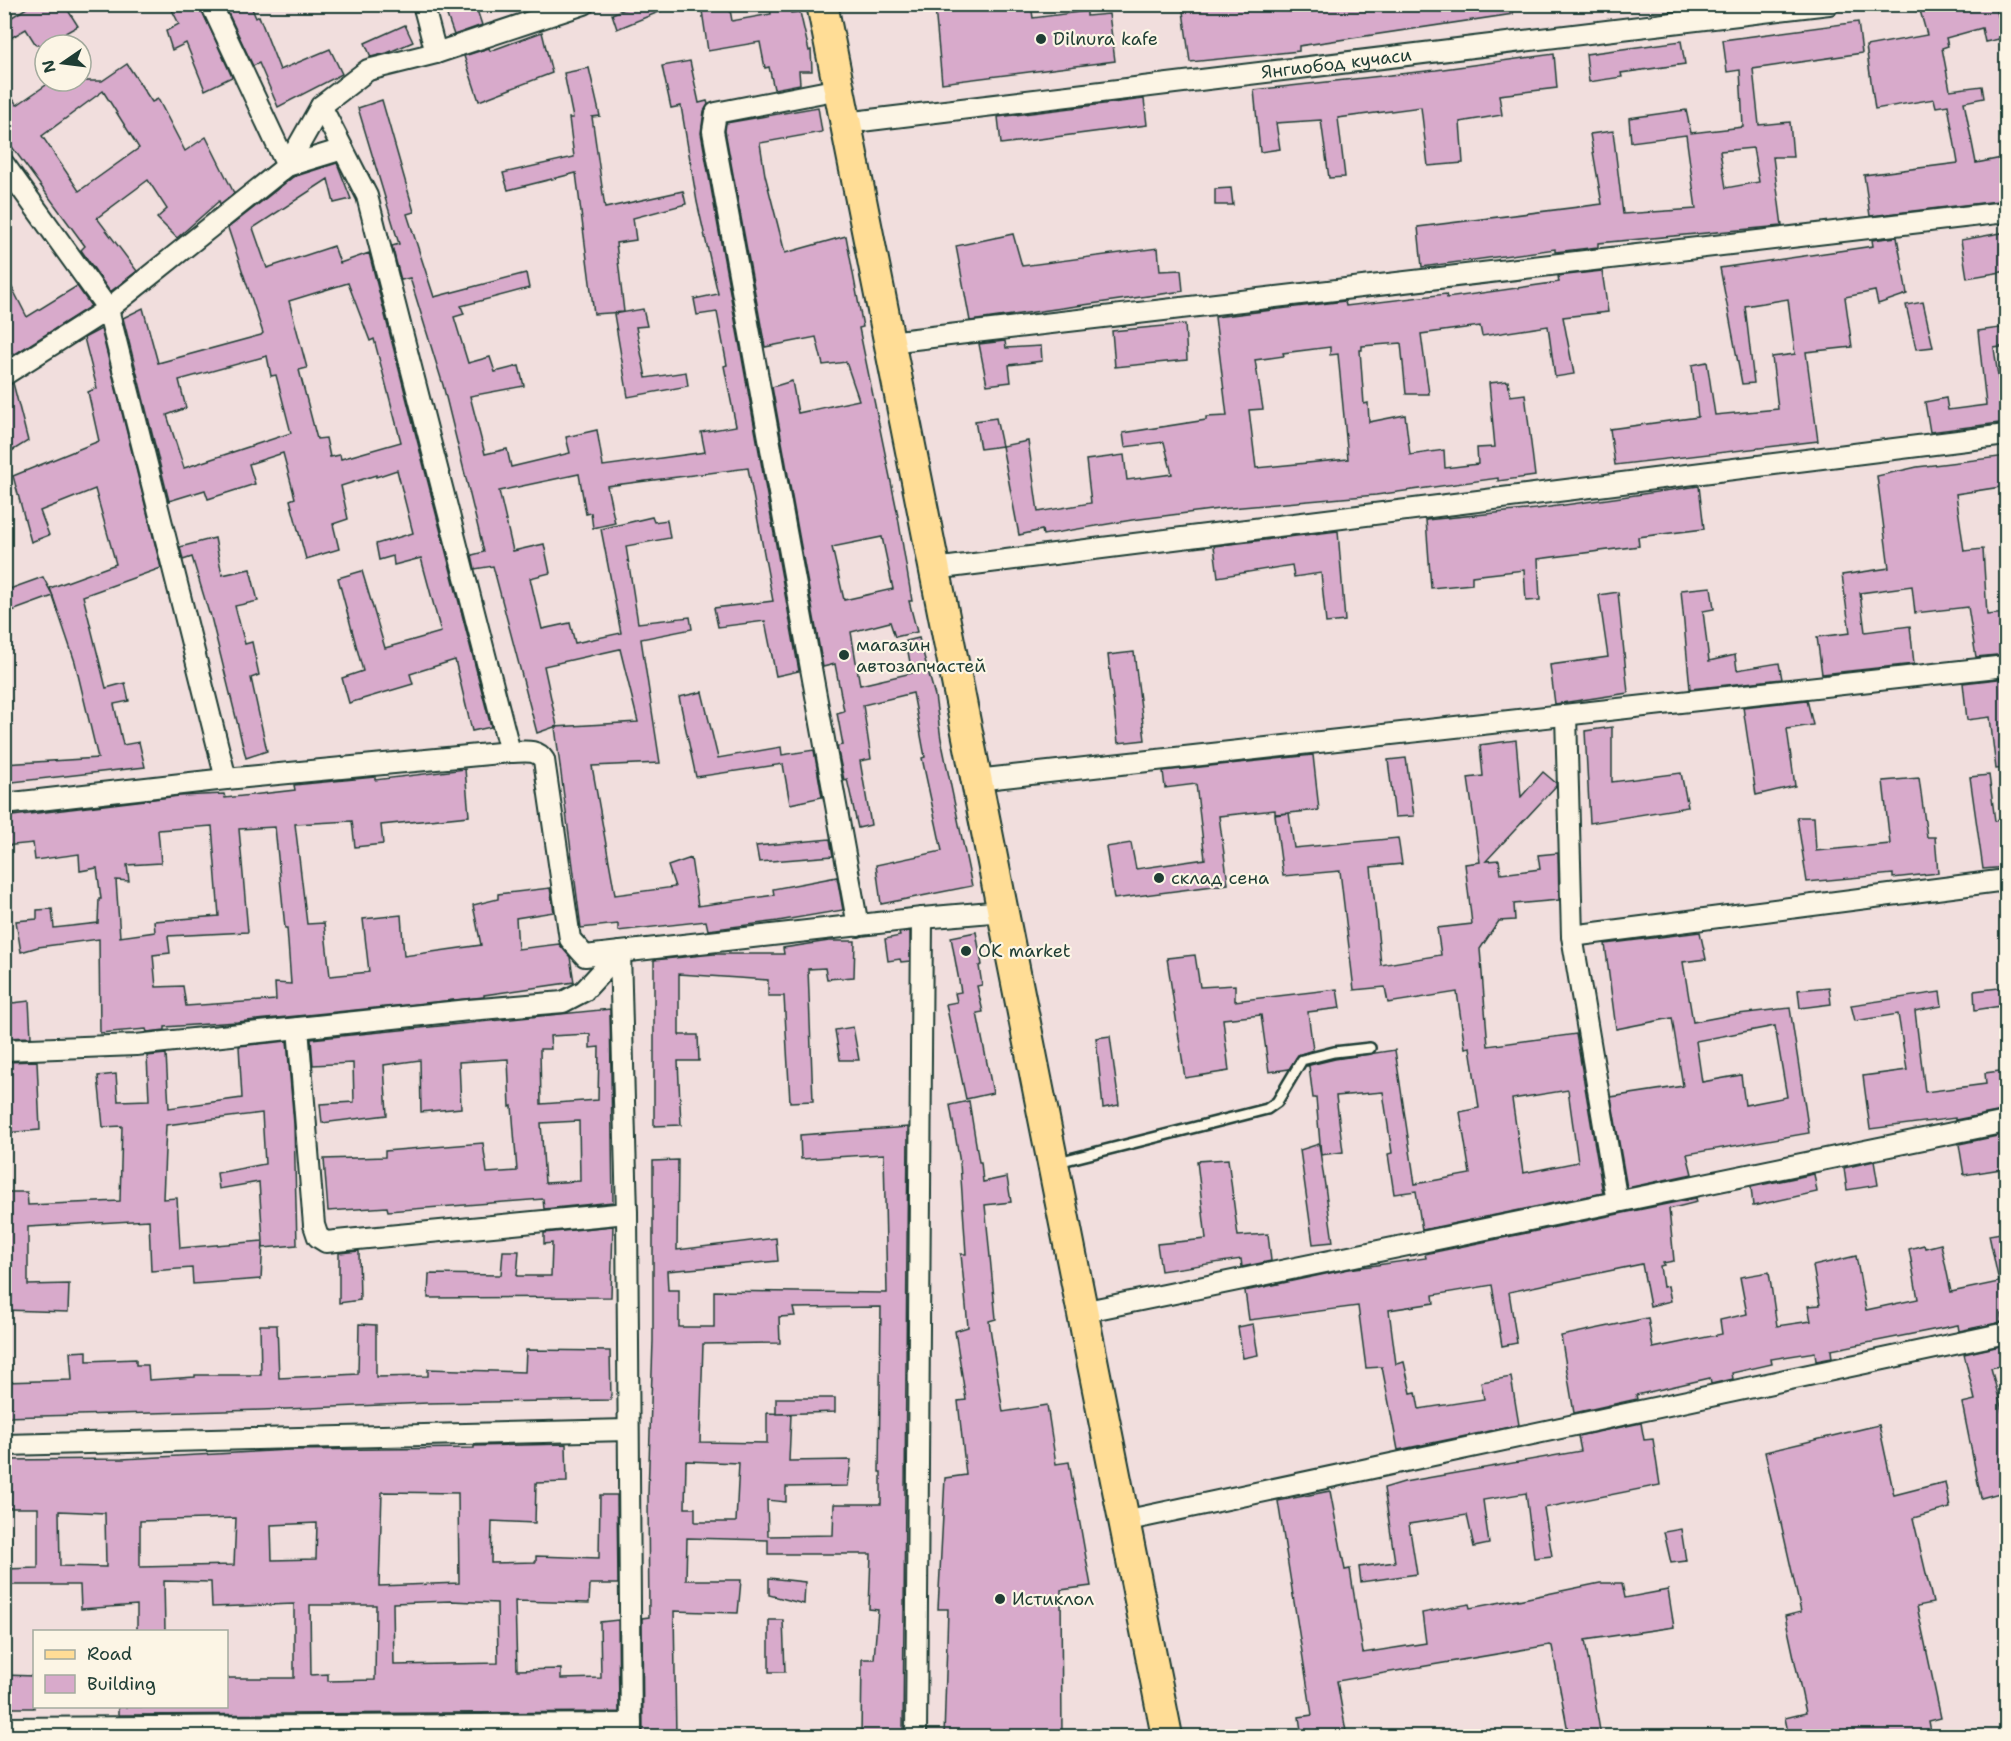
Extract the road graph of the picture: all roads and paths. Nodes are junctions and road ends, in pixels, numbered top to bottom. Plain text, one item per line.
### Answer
1 (211, 4) edge
2 (423, 4) edge
3 (584, 4) edge
4 (822, 4) edge
5 (1829, 4) edge
6 (436, 53) junction
7 (839, 89) junction
8 (321, 106) junction
9 (846, 123) junction
10 (343, 149) junction
11 (4, 164) edge
12 (287, 166) junction
13 (2007, 212) edge
14 (108, 309) junction
15 (889, 342) junction
16 (4, 375) edge
17 (2007, 435) edge
18 (934, 568) junction
19 (2007, 666) edge
20 (1566, 715) junction
21 (510, 752) junction
22 (226, 779) junction
23 (976, 780) junction
24 (4, 804) edge
25 (2007, 880) edge
26 (1003, 911) junction
27 (922, 918) junction
28 (858, 926) junction
29 (1572, 936) junction
30 (620, 952) junction
31 (298, 1028) junction
32 (1370, 1048) dead end
33 (4, 1050) edge
34 (2007, 1122) edge
35 (1053, 1164) junction
36 (1617, 1202) junction
37 (627, 1213) junction
38 (1083, 1312) junction
39 (2007, 1333) edge
40 (628, 1430) junction
41 (4, 1445) edge
42 (1124, 1521) junction
43 (4, 1728) edge
44 (631, 1730) edge
45 (916, 1737) edge
46 (1167, 1737) edge

1 - 12 street
2 - 6 street
3 - 6 street
4 - 7 main road
5 - 9 street, Янгиобод кучаси
6 - 8 street
7 - 9 main road
7 - 28 street
8 - 10 street
8 - 12 street
9 - 15 main road
10 - 12 street
10 - 21 street
11 - 14 street
12 - 14 street
13 - 15 street
14 - 16 street
14 - 22 street
15 - 18 main road
17 - 18 street
18 - 23 main road
19 - 20 street
20 - 23 street
20 - 29 street
21 - 22 street
21 - 30 street
22 - 24 street
23 - 26 main road
25 - 29 street
26 - 27 street
26 - 35 main road
27 - 28 street
27 - 45 street
28 - 30 street
29 - 36 street
30 - 31 street
30 - 37 street
31 - 33 street
31 - 37 street
32 - 35 lane
34 - 36 street
35 - 38 main road
36 - 38 street
37 - 40 street
38 - 42 main road
39 - 42 street
40 - 41 street
40 - 44 street
42 - 46 main road
43 - 44 street

